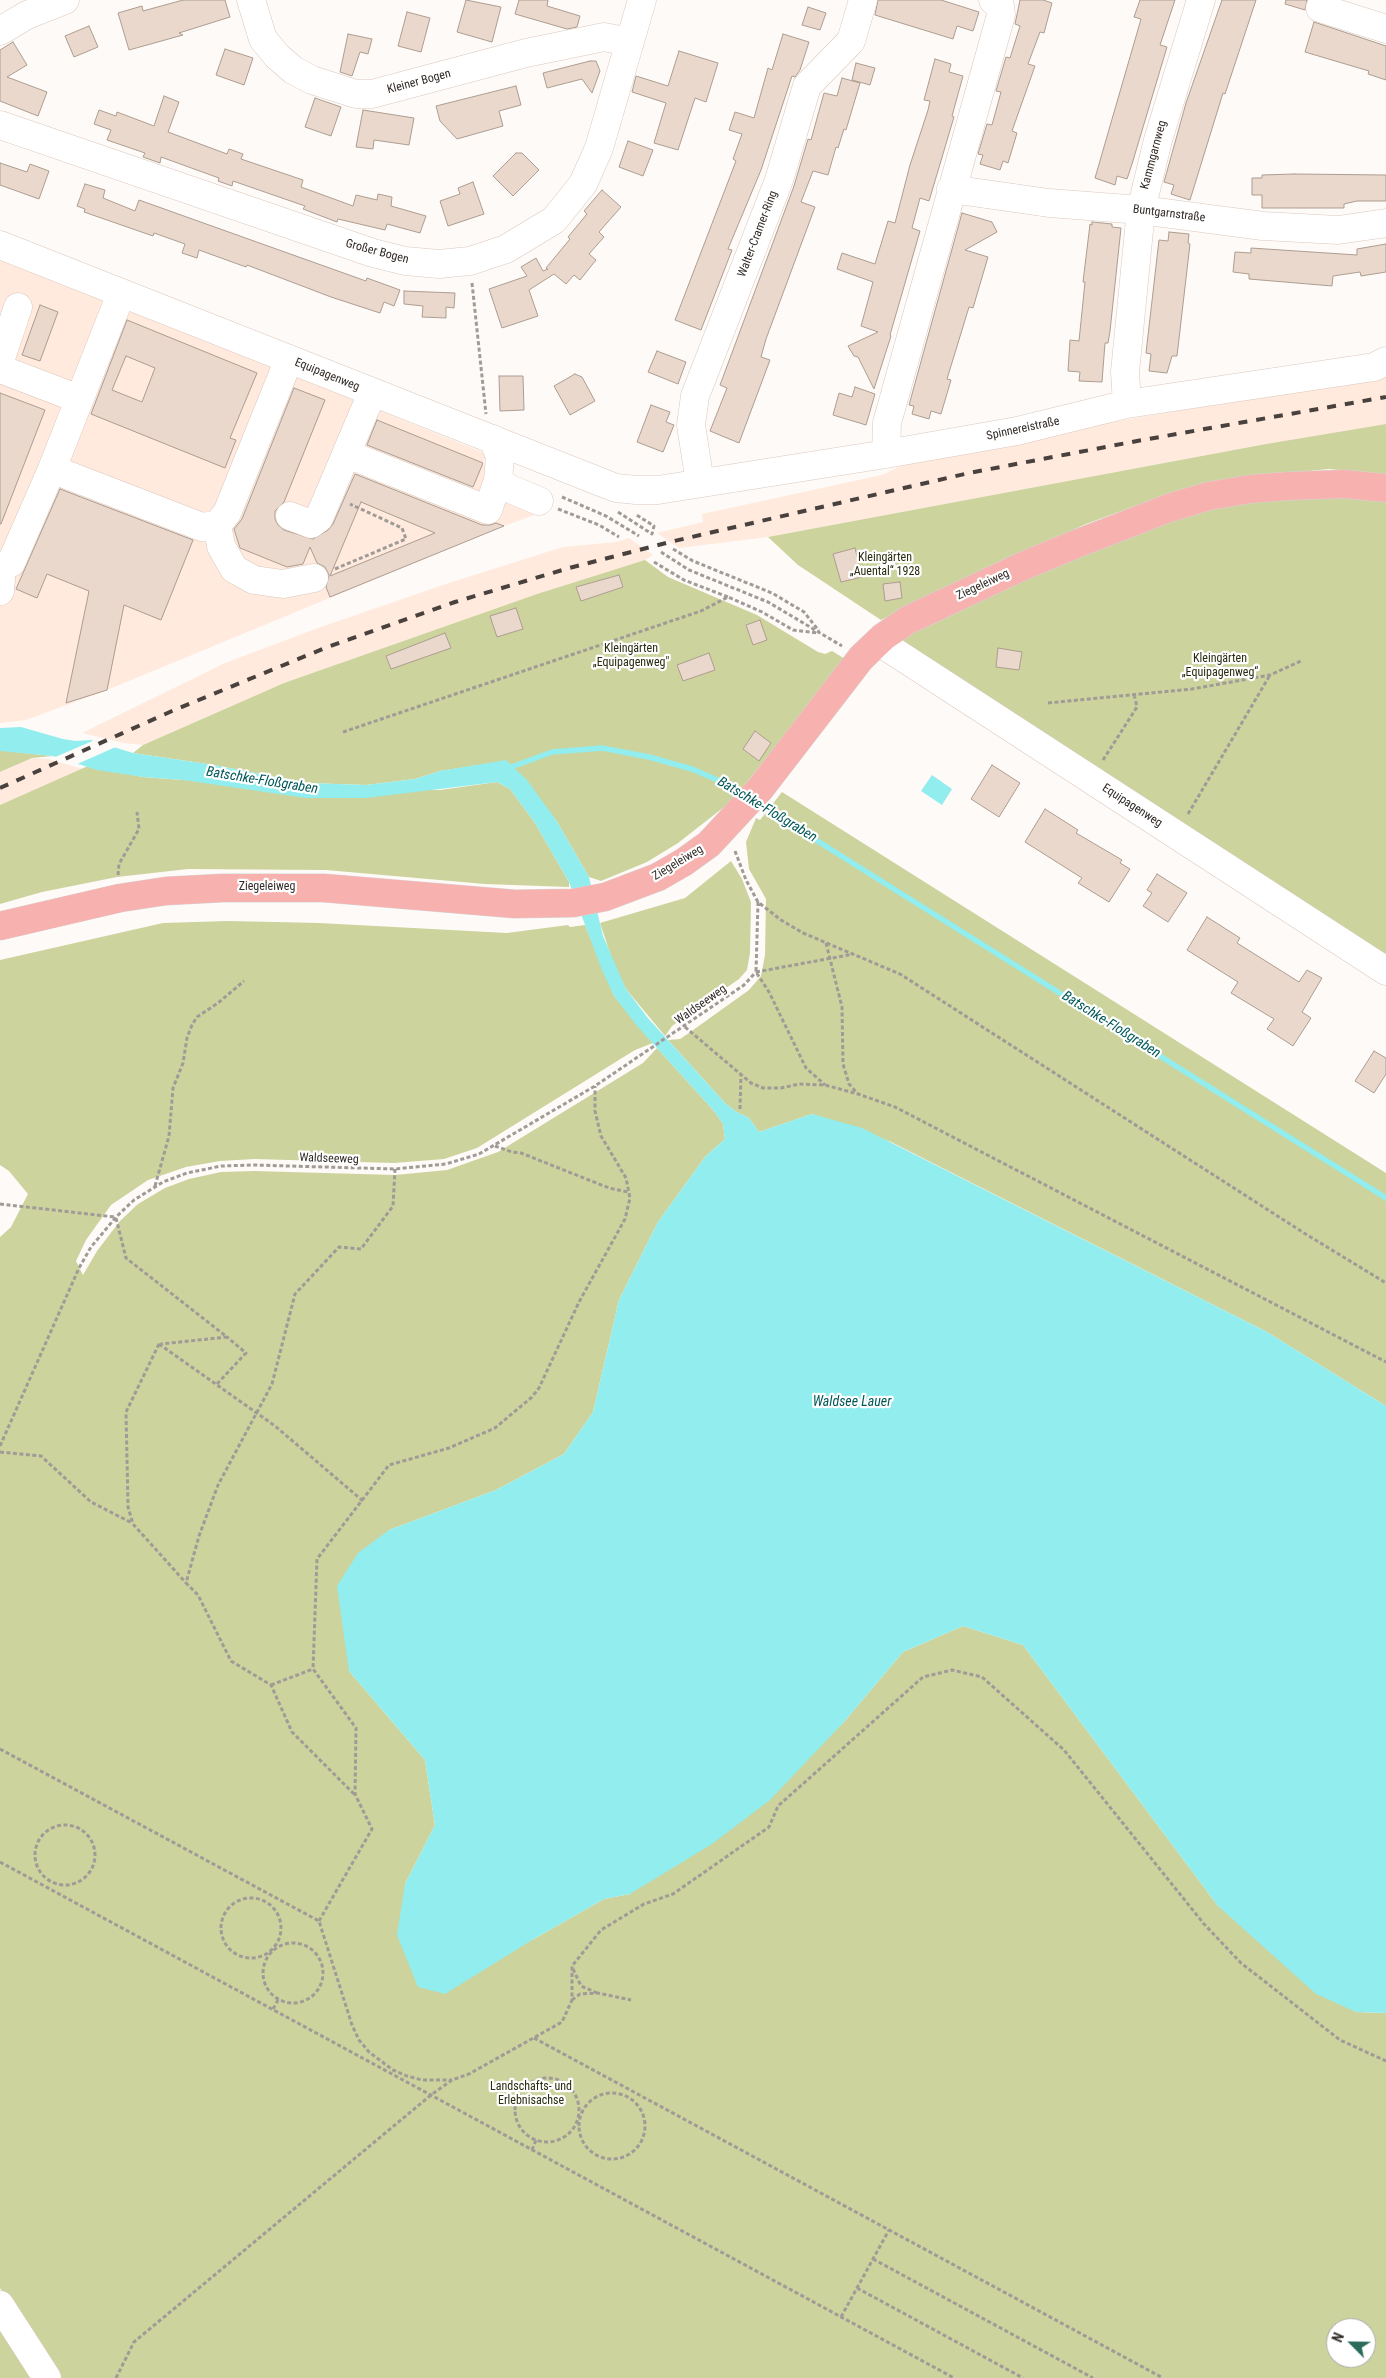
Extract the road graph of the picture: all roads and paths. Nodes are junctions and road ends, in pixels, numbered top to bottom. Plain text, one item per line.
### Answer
1 (65, 0) edge
2 (251, 0) edge
3 (642, 0) edge
4 (863, 0) edge
5 (1201, 0) edge
6 (1000, 2) edge
7 (1320, 8) dead end
8 (1386, 29) edge
9 (0, 31) edge
10 (630, 42) junction
11 (0, 125) edge
12 (951, 188) junction
13 (1141, 210) junction
14 (1386, 223) edge
15 (0, 245) edge
16 (470, 261) junction
17 (121, 294) junction
18 (18, 307) dead end
19 (289, 360) junction
20 (1386, 361) edge
21 (1, 371) edge
22 (372, 393) junction
23 (78, 399) junction
24 (1126, 404) junction
25 (490, 428) junction
26 (347, 454) junction
27 (886, 454) junction
28 (52, 469) junction
29 (498, 480) junction
30 (700, 483) junction
31 (1386, 488) edge
32 (658, 490) joint
33 (329, 495) junction
34 (546, 497) junction
35 (633, 513) dead end
36 (290, 516) dead end
37 (217, 525) junction
38 (652, 534) dead end
39 (639, 536) dead end
40 (619, 537) dead end
41 (673, 549) dead end
42 (661, 552) dead end
43 (654, 562) dead end
44 (1, 575) edge
45 (314, 578) joint
46 (728, 597) junction
47 (821, 633) junction
48 (883, 637) junction
49 (850, 651) dead end
50 (1301, 661) dead end
51 (1270, 675) junction
52 (1134, 694) junction
53 (1048, 703) dead end
54 (342, 732) dead end
55 (1102, 761) dead end
56 (138, 812) dead end
57 (1176, 834) junction
58 (734, 851) dead end
59 (120, 898) junction
60 (758, 902) junction
61 (0, 926) edge
62 (826, 942) junction
63 (856, 954) junction
64 (832, 960) junction
65 (1386, 971) edge
66 (756, 972) junction
67 (244, 980) dead end
68 (685, 1027) junction
69 (741, 1075) junction
70 (825, 1085) junction
71 (595, 1086) junction
72 (858, 1094) junction
73 (740, 1110) dead end
74 (494, 1146) junction
75 (394, 1169) junction
76 (155, 1186) junction
77 (628, 1192) junction
78 (0, 1204) edge
79 (116, 1217) junction
80 (1386, 1283) edge
81 (227, 1337) junction
82 (159, 1344) junction
83 (1386, 1362) edge
84 (217, 1384) junction
85 (257, 1413) junction
86 (0, 1446) edge
87 (0, 1452) edge
88 (363, 1501) junction
89 (133, 1524) junction
90 (186, 1583) junction
91 (313, 1669) junction
92 (271, 1685) junction
93 (0, 1749) edge
94 (354, 1794) junction
95 (0, 1862) edge
96 (49, 1881) junction
97 (46, 1887) junction
98 (270, 1895) junction
99 (266, 1901) junction
100 (319, 1922) junction
101 (272, 1950) junction
102 (572, 1966) junction
103 (598, 1993) junction
104 (278, 2000) junction
105 (572, 2000) junction
106 (631, 2000) dead end
107 (273, 2010) junction
108 (533, 2038) junction
109 (1386, 2061) edge
110 (392, 2072) junction
111 (452, 2080) junction
112 (629, 2090) junction
113 (431, 2095) junction
114 (626, 2096) junction
115 (579, 2118) junction
116 (536, 2140) junction
117 (532, 2150) junction
118 (889, 2230) junction
119 (873, 2259) junction
120 (857, 2288) junction
121 (0, 2305) edge
122 (841, 2317) junction
123 (47, 2378) edge
124 (116, 2378) edge
125 (954, 2378) edge
126 (1023, 2378) edge
127 (1093, 2378) edge
128 (1163, 2378) edge

1 - 9 street
2 - 10 street, Kleiner Bogen
3 - 10 street, Großer Bogen
4 - 30 street, Walter-Cramer-Ring
5 - 13 street, Kammgarnweg
6 - 12 street
7 - 8 street
10 - 16 street, Großer Bogen
11 - 16 street, Großer Bogen
12 - 13 street, Buntgarnstraße
12 - 27 street
13 - 14 street, Buntgarnstraße
13 - 24 street, Kammgarnweg
15 - 17 street, Equipagenweg
16 - 25 path
17 - 19 street, Equipagenweg
17 - 23 street
18 - 21 street
19 - 22 street, Equipagenweg
19 - 37 street
20 - 24 street, Spinnereistraße
21 - 23 street
22 - 25 street, Equipagenweg
22 - 26 street
23 - 28 street
24 - 27 street, Spinnereistraße
25 - 29 street
25 - 32 street, Equipagenweg
26 - 29 street
26 - 33 street
27 - 30 street, Spinnereistraße
28 - 37 street
28 - 44 street
29 - 34 street
30 - 32 street, Spinnereistraße
31 - 48 main road, Ziegeleiweg
33 - 36 street
33 - 45 path
34 - 39 path
34 - 40 path
35 - 38 path
37 - 45 street
41 - 47 path
42 - 47 path
43 - 46 path
46 - 47 path
46 - 54 path
47 - 49 path
48 - 57 street, Equipagenweg
48 - 59 main road, Ziegeleiweg
50 - 51 path
51 - 52 path
51 - 57 path
52 - 53 path
52 - 55 path
56 - 59 path
57 - 65 street, Equipagenweg
58 - 60 path
59 - 61 main road, Ziegeleiweg
60 - 62 path
60 - 66 path
62 - 63 path
62 - 64 path
63 - 64 path
63 - 80 path
64 - 66 path
64 - 72 path
66 - 68 path, Waldseeweg
66 - 70 path
67 - 76 path
68 - 69 path
68 - 71 path, Waldseeweg
69 - 70 path
69 - 73 path
70 - 72 path
71 - 74 path, Waldseeweg
71 - 77 path
72 - 83 path
74 - 75 path, Waldseeweg
74 - 77 path
75 - 76 path, Waldseeweg
75 - 85 path
76 - 79 path, Waldseeweg
77 - 88 path
78 - 79 path
79 - 81 path
79 - 86 path, Waldseeweg
81 - 82 path
81 - 84 path
82 - 84 path
82 - 89 path
84 - 85 path
85 - 88 path
85 - 90 path
87 - 89 path
88 - 91 path
89 - 90 path
90 - 92 path
91 - 92 path
91 - 94 path
92 - 94 path
93 - 98 path
94 - 100 path
95 - 97 path
96 - 96 path
96 - 97 path
97 - 107 path
98 - 99 path
98 - 100 path
99 - 101 path
99 - 101 path
100 - 110 path
101 - 104 path
101 - 104 path
102 - 103 path
102 - 105 path
102 - 109 path
103 - 105 path
103 - 106 path
104 - 107 path
105 - 108 path
107 - 110 path
108 - 111 path
108 - 112 path
110 - 111 path
110 - 113 path
111 - 113 path
112 - 114 path
112 - 118 path
113 - 117 path
113 - 124 path
114 - 115 path
114 - 115 path
115 - 116 path
115 - 116 path
116 - 117 path
117 - 122 path
118 - 119 path
118 - 128 path
119 - 120 path
119 - 127 path
120 - 122 path
120 - 126 path
121 - 123 street
122 - 125 path

